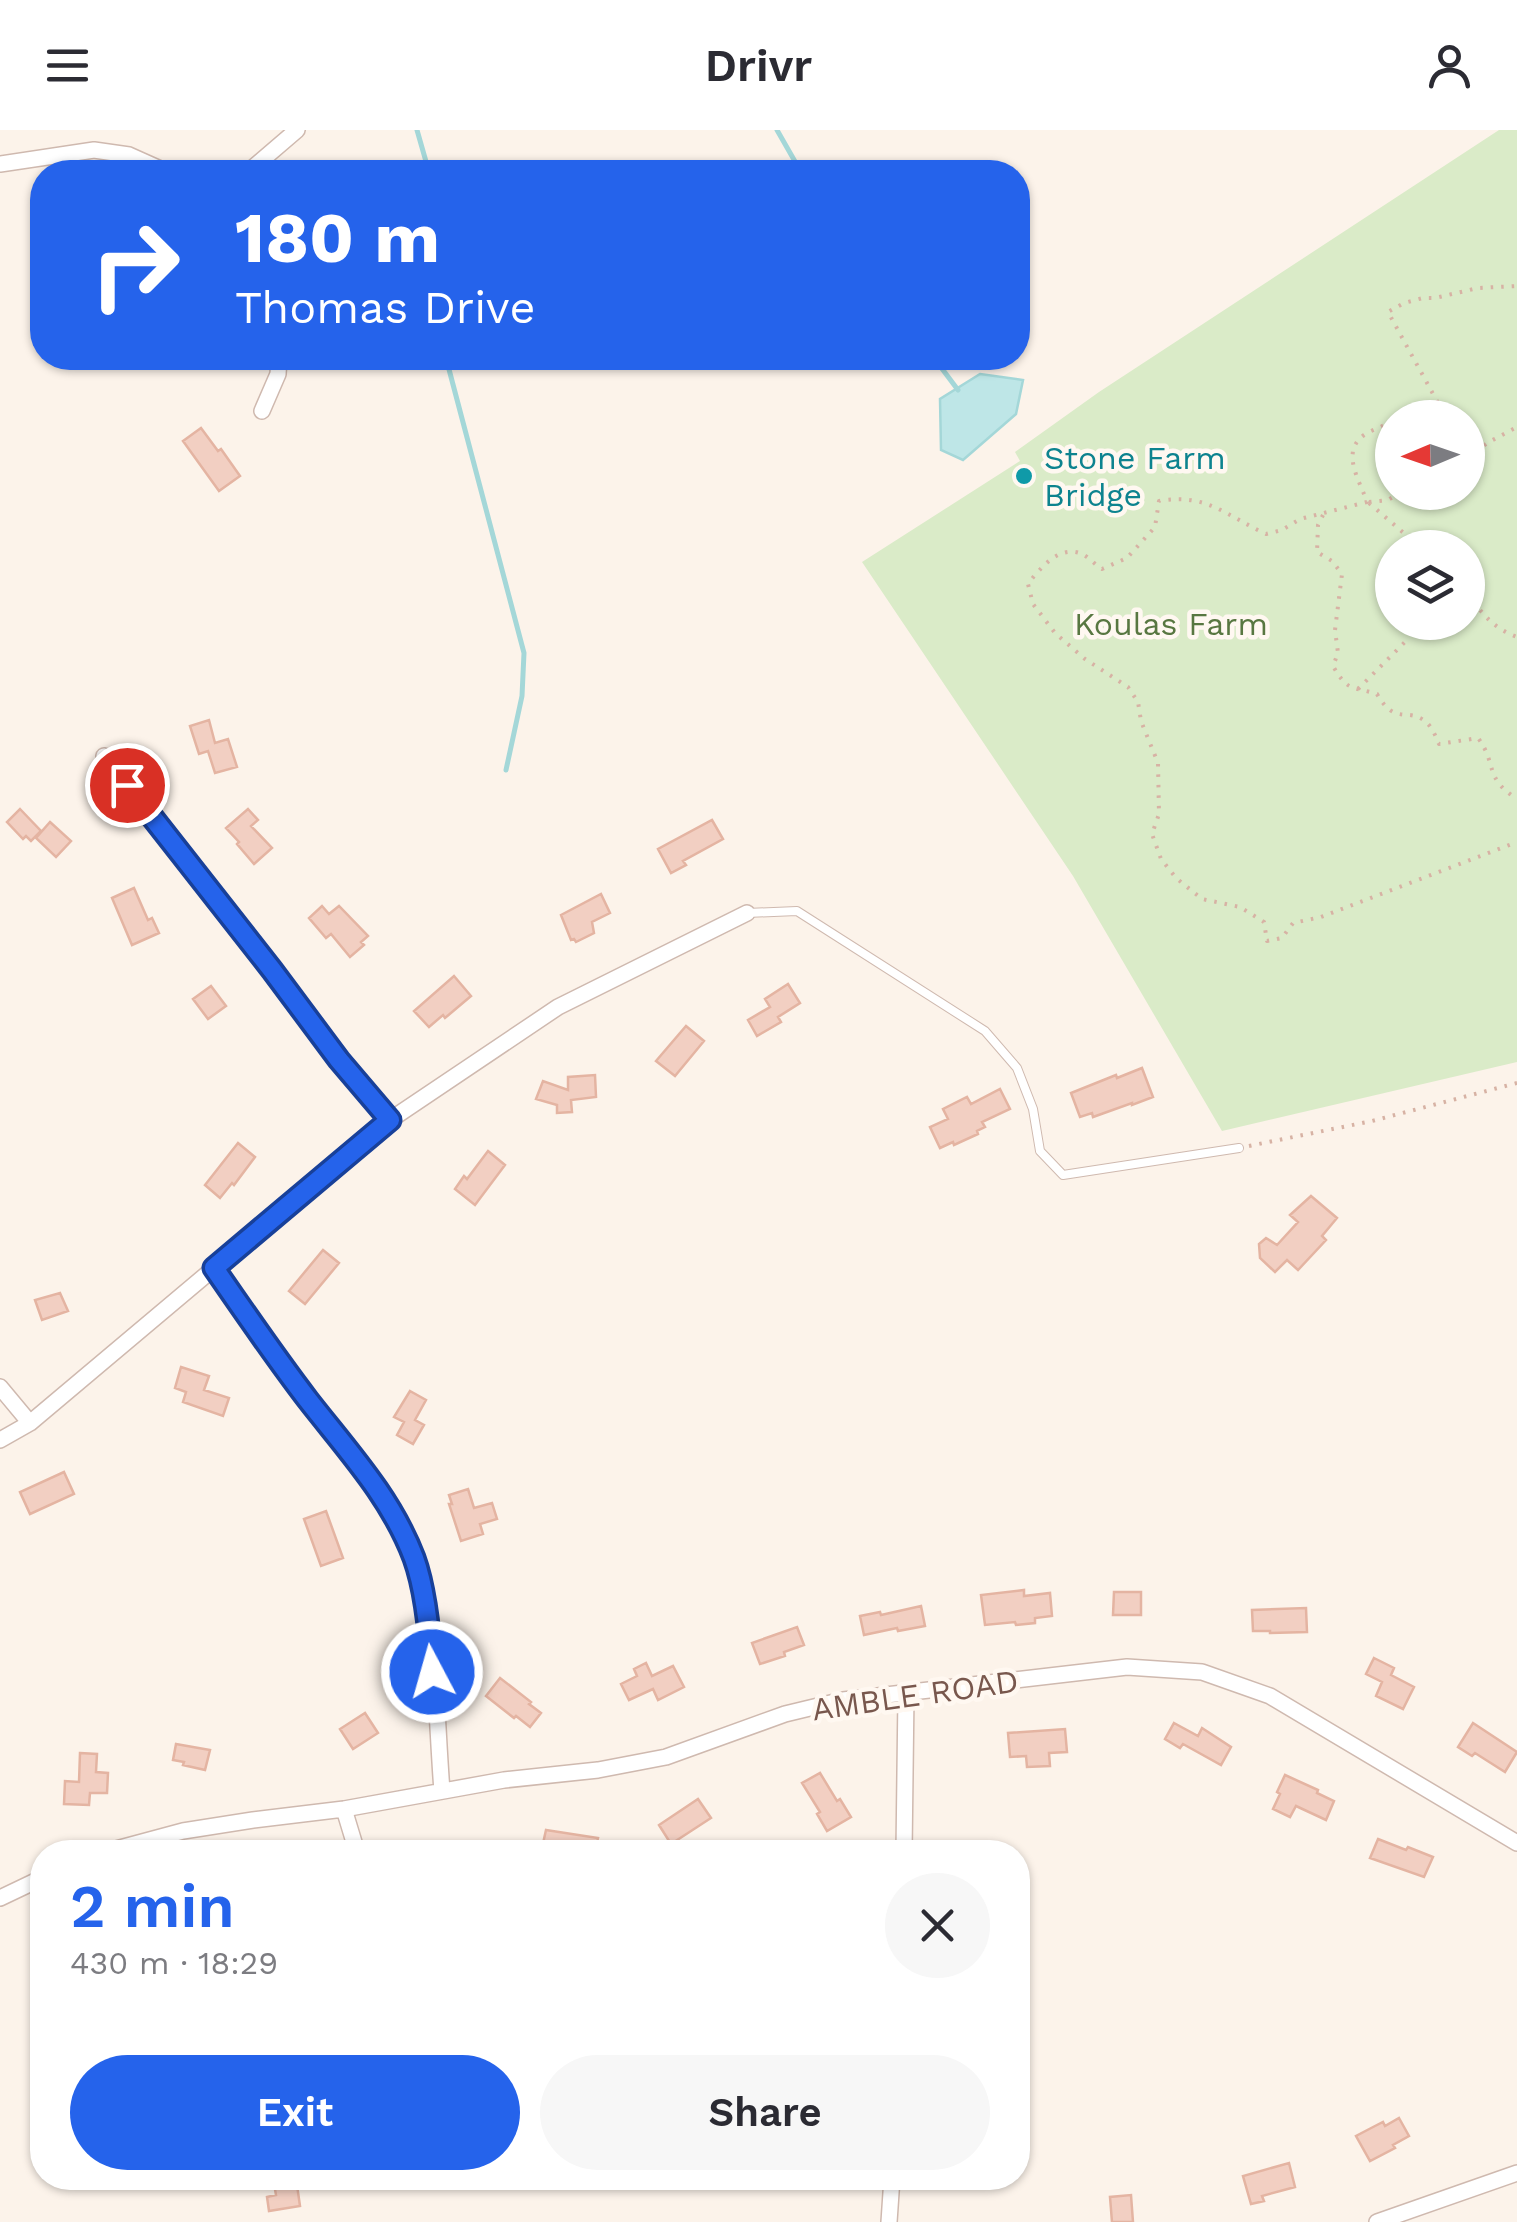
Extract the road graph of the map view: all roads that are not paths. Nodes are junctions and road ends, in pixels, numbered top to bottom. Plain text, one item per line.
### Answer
1 (297, 130) edge
2 (139, 160) edge
3 (262, 160) edge
4 (0, 164) edge
5 (278, 370) edge
6 (262, 410) dead end
7 (104, 756) dead end
8 (747, 913) joint
9 (390, 1120) junction
10 (1240, 1148) road end
11 (214, 1268) junction
12 (0, 1387) edge
13 (30, 1424) junction
14 (0, 1440) edge
15 (906, 1694) junction
16 (442, 1791) junction
17 (344, 1809) junction
18 (150, 1840) edge
19 (353, 1840) edge
20 (904, 1840) edge
21 (1517, 1843) edge
22 (30, 1884) edge
23 (0, 1898) edge
24 (1517, 2173) edge
25 (891, 2190) edge
26 (889, 2222) edge
27 (1377, 2222) edge

1 - 3 street
2 - 4 street
5 - 6 street
7 - 9 street
8 - 9 street
8 - 10 lane
9 - 11 street
11 - 13 street
11 - 16 street
12 - 13 street
13 - 14 street
15 - 16 street, AMBLE ROAD
15 - 20 street
15 - 21 street, AMBLE ROAD
16 - 17 street, AMBLE ROAD
17 - 18 street, AMBLE ROAD
17 - 19 street
22 - 23 street
24 - 27 street
25 - 26 street

